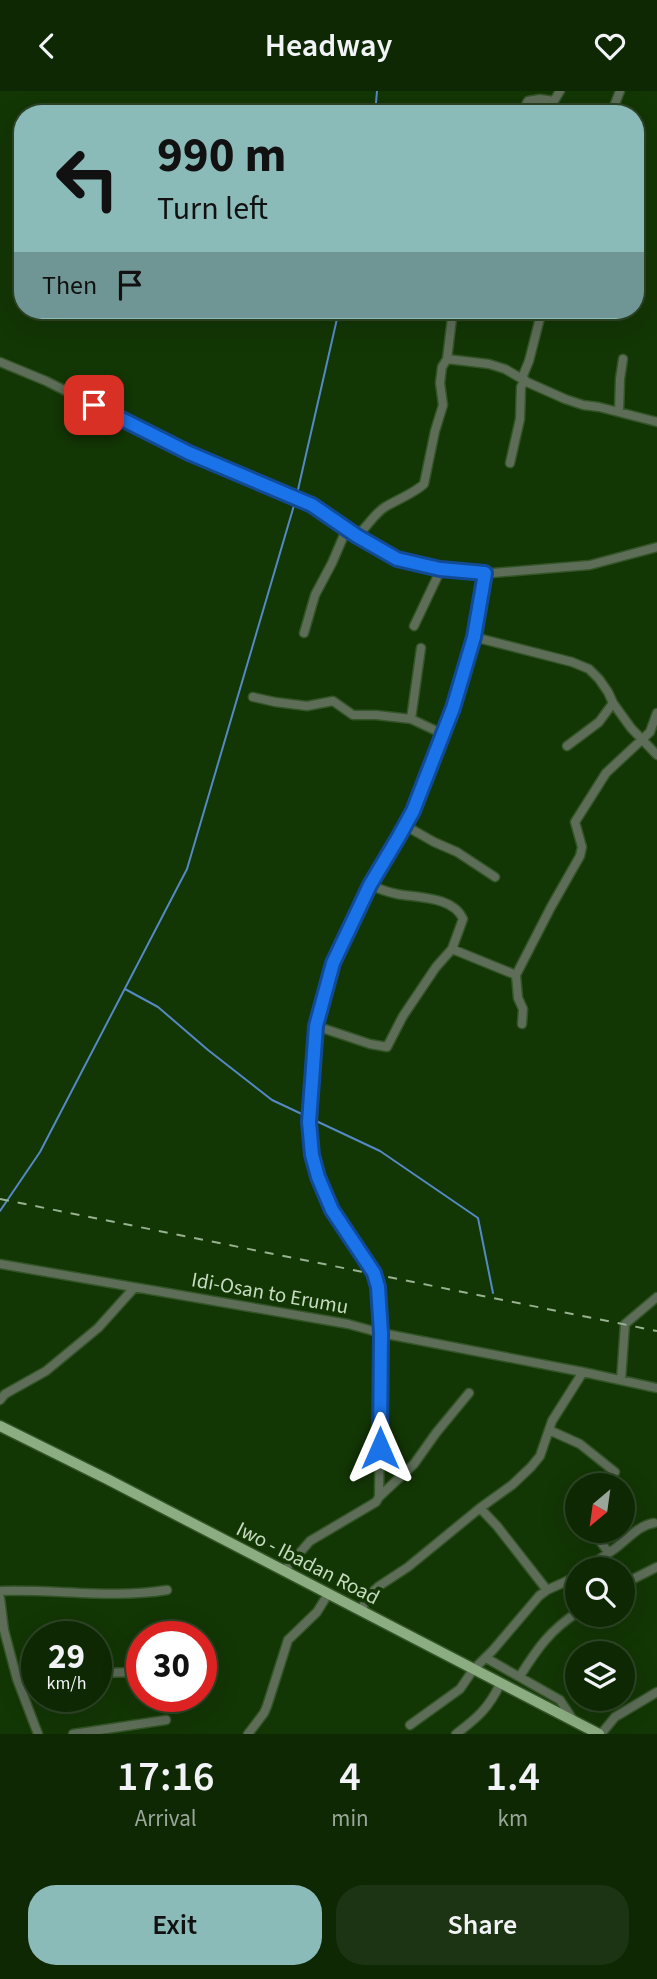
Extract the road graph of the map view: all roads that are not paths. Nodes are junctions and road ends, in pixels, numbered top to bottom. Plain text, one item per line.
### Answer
1 (530, 91) edge
2 (560, 91) edge
3 (528, 101) junction
4 (526, 105) edge
5 (452, 319) edge
6 (539, 319) edge
7 (447, 359) junction
8 (623, 359) dead end
9 (0, 362) edge
10 (523, 379) junction
11 (619, 412) junction
12 (657, 422) edge
13 (510, 463) dead end
14 (347, 528) junction
15 (357, 536) junction
16 (657, 547) edge
17 (440, 569) junction
18 (485, 573) junction
19 (414, 626) dead end
20 (304, 633) dead end
21 (474, 637) junction
22 (421, 648) dead end
23 (253, 697) dead end
24 (613, 703) junction
25 (657, 713) edge
26 (411, 719) junction
27 (443, 734) junction
28 (642, 740) junction
29 (567, 745) dead end
30 (657, 755) edge
31 (404, 825) junction
32 (495, 877) dead end
33 (370, 885) junction
34 (452, 949) junction
35 (516, 975) junction
36 (522, 1024) dead end
37 (316, 1026) junction
38 (0, 1263) edge
39 (134, 1288) junction
40 (657, 1297) edge
41 (381, 1333) junction
42 (583, 1372) junction
43 (621, 1380) junction
44 (657, 1388) edge
45 (469, 1394) dead end
46 (0, 1400) edge
47 (0, 1426) edge
48 (549, 1430) junction
49 (615, 1472) dead end
50 (379, 1497) junction
51 (480, 1508) junction
52 (656, 1525) edge
53 (602, 1543) edge
54 (608, 1552) junction
55 (602, 1557) edge
56 (657, 1567) edge
57 (284, 1571) junction
58 (635, 1578) edge
59 (565, 1582) edge
60 (167, 1590) dead end
61 (547, 1590) junction
62 (0, 1591) edge
63 (328, 1594) junction
64 (0, 1598) edge
65 (360, 1611) junction
66 (565, 1620) edge
67 (486, 1658) junction
68 (473, 1670) junction
69 (520, 1677) junction
70 (18, 1679) junction
71 (21, 1679) edge
72 (500, 1683) junction
73 (657, 1692) edge
74 (166, 1720) dead end
75 (573, 1720) junction
76 (410, 1725) dead end
77 (38, 1734) edge
78 (73, 1734) edge
79 (248, 1734) edge
80 (456, 1734) edge
81 (600, 1734) edge

1 - 3 street
2 - 3 street
3 - 4 street
5 - 7 street
6 - 10 street
7 - 10 street
7 - 15 street
8 - 11 street
9 - 14 street
10 - 11 street
10 - 13 street
11 - 12 street
14 - 15 street
14 - 20 street
15 - 17 street
16 - 18 street
17 - 18 street
17 - 19 street
18 - 21 street
21 - 24 street
21 - 27 street
22 - 26 street
23 - 26 street
24 - 28 street
24 - 29 street
25 - 28 street
26 - 27 street
27 - 31 street
28 - 30 street
28 - 35 street
31 - 32 street
31 - 33 street
33 - 34 street
33 - 37 street
34 - 35 street
34 - 37 street
35 - 36 street
37 - 41 street
38 - 39 street, Idi-Osan to Erumu
39 - 41 street, Idi-Osan to Erumu
39 - 46 street
40 - 43 street
41 - 42 street, Idi-Osan to Erumu
41 - 50 street
42 - 43 street, Idi-Osan to Erumu
42 - 48 street
43 - 44 street, Idi-Osan to Erumu
45 - 50 street
47 - 57 main road, Iwo - Ibadan Road
48 - 49 street
48 - 51 street
50 - 57 street
51 - 61 street
51 - 65 street
52 - 54 street
53 - 54 street
54 - 55 street
56 - 58 street
57 - 63 main road, Iwo - Ibadan Road
59 - 61 street
60 - 62 street
61 - 67 street
63 - 65 main road, Iwo - Ibadan Road
63 - 79 street
64 - 70 street
65 - 68 main road, Iwo - Ibadan Road
66 - 69 street
67 - 68 street
67 - 69 street
68 - 72 main road, Iwo - Ibadan Road
68 - 76 street
69 - 75 street
70 - 71 street
70 - 77 street
72 - 75 main road, Iwo - Ibadan Road
72 - 80 street
73 - 81 street
74 - 78 street
75 - 81 main road, Iwo - Ibadan Road

